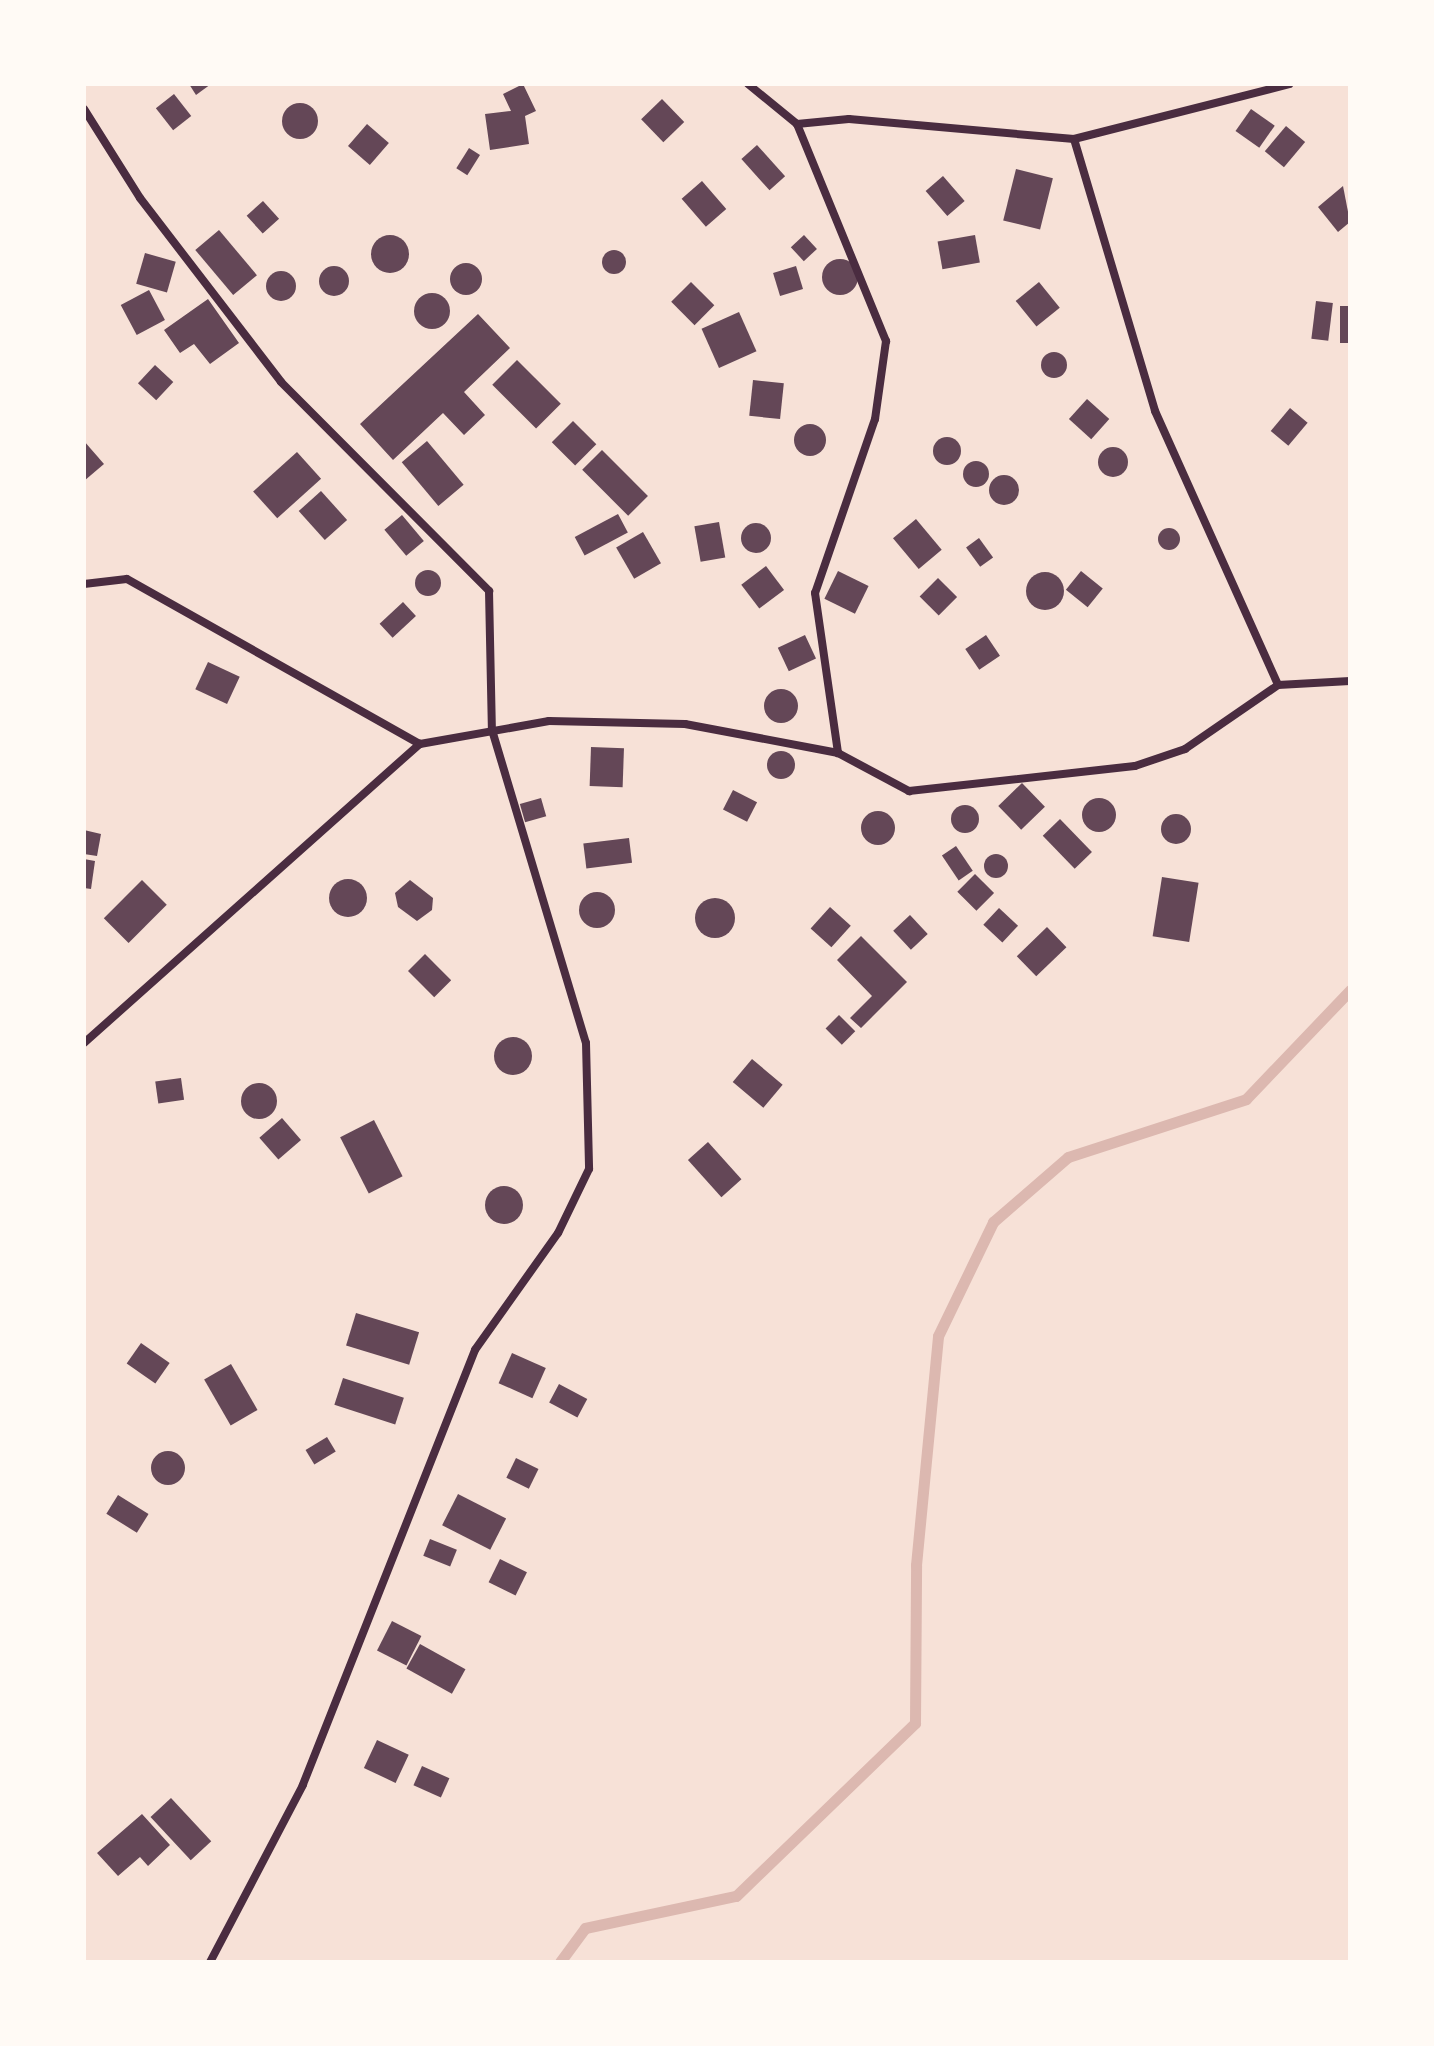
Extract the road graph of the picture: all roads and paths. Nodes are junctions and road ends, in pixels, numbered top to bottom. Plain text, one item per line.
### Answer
1 (748, 84) edge
2 (1289, 84) edge
3 (84, 109) edge
4 (797, 124) junction
5 (1074, 139) junction
6 (84, 584) edge
7 (1350, 681) edge
8 (1278, 685) junction
9 (492, 730) junction
10 (420, 744) junction
11 (838, 753) junction
12 (84, 1043) edge
13 (210, 1962) edge

1 - 4 street
2 - 5 street
3 - 9 street
4 - 5 street
4 - 11 street
5 - 8 street
6 - 10 street
7 - 8 street
8 - 11 street
9 - 10 street
9 - 11 street
9 - 13 street
10 - 12 street

